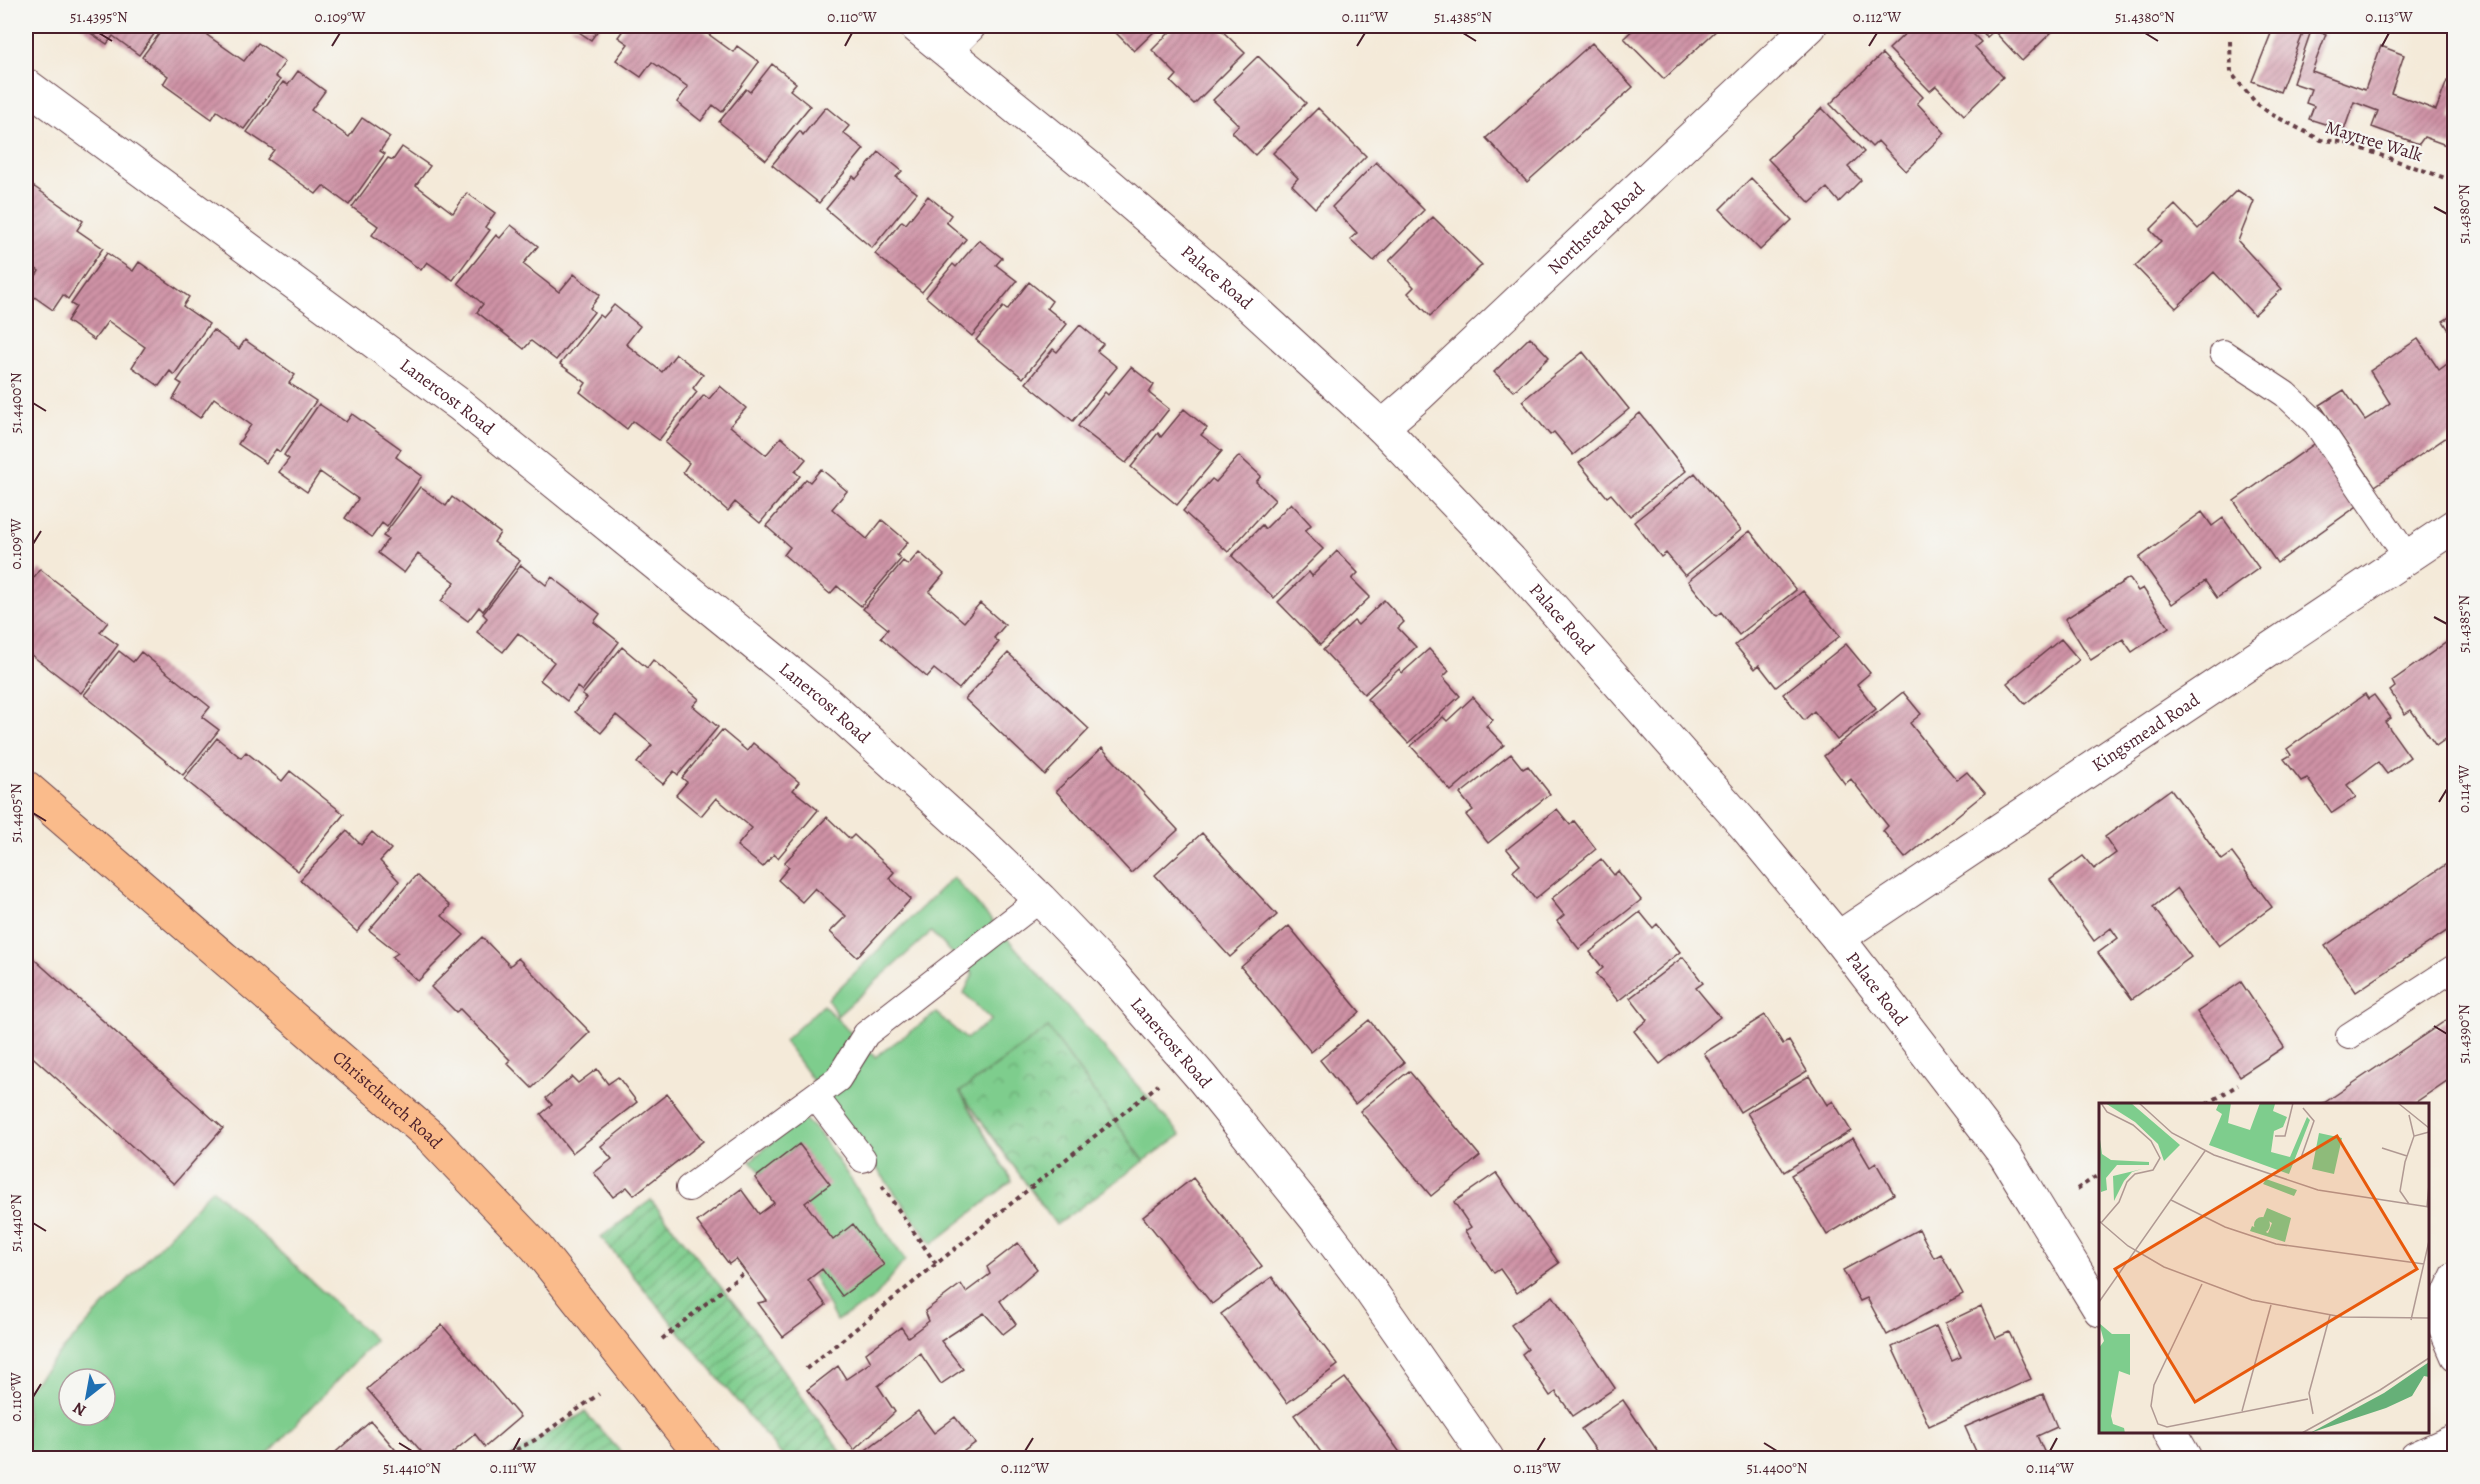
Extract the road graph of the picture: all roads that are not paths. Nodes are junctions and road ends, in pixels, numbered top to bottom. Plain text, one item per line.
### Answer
1 (916, 26) edge
2 (969, 26) edge
3 (1810, 26) edge
4 (946, 50) junction
5 (26, 85) edge
6 (2223, 353) dead end
7 (1382, 427) junction
8 (2454, 526) edge
9 (2407, 557) junction
10 (26, 787) edge
11 (1040, 899) junction
12 (1838, 938) junction
13 (2454, 968) edge
14 (2349, 1036) dead end
15 (815, 1096) junction
16 (863, 1159) road end
17 (689, 1188) dead end
18 (2454, 1275) edge
19 (2099, 1308) edge
20 (2454, 1357) edge
21 (2171, 1433) edge
22 (2454, 1441) edge
23 (703, 1458) edge
24 (1487, 1458) edge
25 (2185, 1458) edge
26 (2416, 1458) edge

1 - 4 street, Palace Road
2 - 4 street
3 - 7 street, Northstead Road
4 - 7 street, Palace Road
5 - 11 street, Lanercost Road
6 - 9 lane
7 - 12 street, Palace Road
8 - 9 street, Kingsmead Road
9 - 12 street, Kingsmead Road
10 - 23 highway, Christchurch Road
11 - 15 lane
11 - 24 street, Lanercost Road
12 - 19 street, Palace Road
13 - 14 lane
15 - 16 lane
15 - 17 lane
18 - 20 lane
21 - 25 street
22 - 26 street

